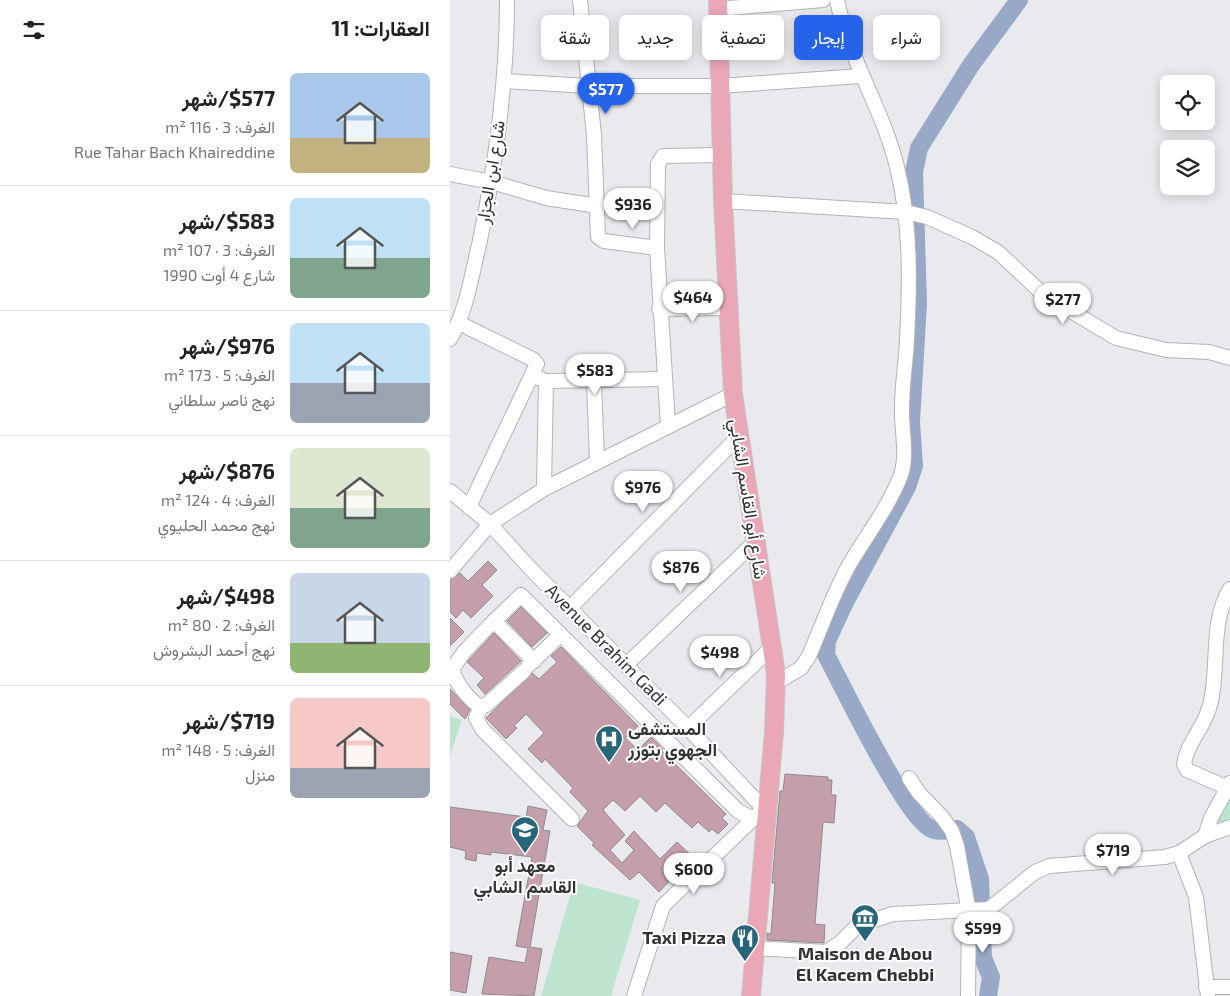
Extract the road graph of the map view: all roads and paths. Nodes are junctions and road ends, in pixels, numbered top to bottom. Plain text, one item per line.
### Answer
1 (507, 0) edge
2 (580, 0) edge
3 (823, 0) edge
4 (837, 0) edge
5 (718, 5) edge
6 (860, 76) junction
7 (505, 81) junction
8 (588, 86) junction
9 (720, 86) junction
10 (722, 156) junction
11 (450, 174) edge
12 (492, 182) junction
13 (722, 201) junction
14 (598, 206) junction
15 (909, 213) junction
16 (657, 248) junction
17 (727, 308) junction
18 (659, 309) junction
19 (459, 323) junction
20 (450, 339) edge
21 (1230, 358) edge
22 (540, 378) junction
23 (664, 379) junction
24 (594, 382) junction
25 (732, 394) junction
26 (668, 425) junction
27 (738, 437) junction
28 (597, 461) junction
29 (544, 489) junction
30 (450, 491) edge
31 (469, 507) junction
32 (490, 524) junction
33 (756, 541) junction
34 (450, 571) edge
35 (1230, 589) edge
36 (570, 608) junction
37 (489, 627) junction
38 (560, 635) junction
39 (771, 648) junction
40 (626, 665) junction
41 (529, 666) junction
42 (776, 683) junction
43 (481, 707) junction
44 (688, 728) junction
45 (908, 778) dead end
46 (1229, 786) edge
47 (765, 806) junction
48 (753, 818) junction
49 (572, 819) dead end
50 (1230, 827) edge
51 (1205, 836) junction
52 (1180, 853) junction
53 (978, 911) junction
54 (755, 948) junction
55 (1230, 987) edge
56 (1207, 992) edge
57 (634, 996) edge
58 (751, 996) edge
59 (968, 996) edge

1 - 7 street, شارع ابن الجزار
2 - 8 street
3 - 5 street
4 - 6 street
5 - 9 main road, شارع أبو القاسم الشابي
6 - 9 street
6 - 15 street
7 - 8 street
7 - 12 street, شارع ابن الجزار
8 - 9 street
8 - 14 street
9 - 10 main road, شارع أبو القاسم الشابي
10 - 13 main road, شارع أبو القاسم الشابي
10 - 16 street
11 - 12 street
12 - 14 street
12 - 19 street, شارع ابن الجزار
13 - 15 street
13 - 17 main road, شارع أبو القاسم الشابي
14 - 16 street
15 - 21 street
15 - 42 street
16 - 18 street
17 - 18 street
17 - 25 main road, شارع أبو القاسم الشابي
18 - 23 street
19 - 20 street, شارع ابن الجزار
19 - 22 street
22 - 24 street
22 - 29 street
22 - 31 street
23 - 24 street
23 - 26 street
24 - 28 street
25 - 26 street
25 - 27 main road, شارع أبو القاسم الشابي
26 - 28 street
27 - 33 main road, شارع أبو القاسم الشابي
27 - 36 street
28 - 29 street
29 - 32 street
30 - 31 street, Avenue Brahim Gadi
31 - 32 street, Avenue Brahim Gadi
32 - 34 street
32 - 36 street, Avenue Brahim Gadi
33 - 39 main road, شارع أبو القاسم الشابي
33 - 40 street
35 - 46 street
36 - 40 street, Avenue Brahim Gadi
37 - 38 street
37 - 41 street
37 - 43 street
38 - 41 street
38 - 48 street
39 - 42 main road, شارع أبو القاسم الشابي
39 - 44 street
40 - 44 street, Avenue Brahim Gadi
41 - 43 street
42 - 47 main road, شارع أبو القاسم الشابي
43 - 49 street
44 - 47 street, Avenue Brahim Gadi
45 - 53 street
46 - 51 street
47 - 48 street
47 - 54 main road, شارع أبو القاسم الشابي
48 - 57 street
50 - 51 street
51 - 52 street
52 - 53 street
52 - 56 street
53 - 54 street
53 - 59 street
54 - 58 main road, شارع أبو القاسم الشابي
55 - 56 street

